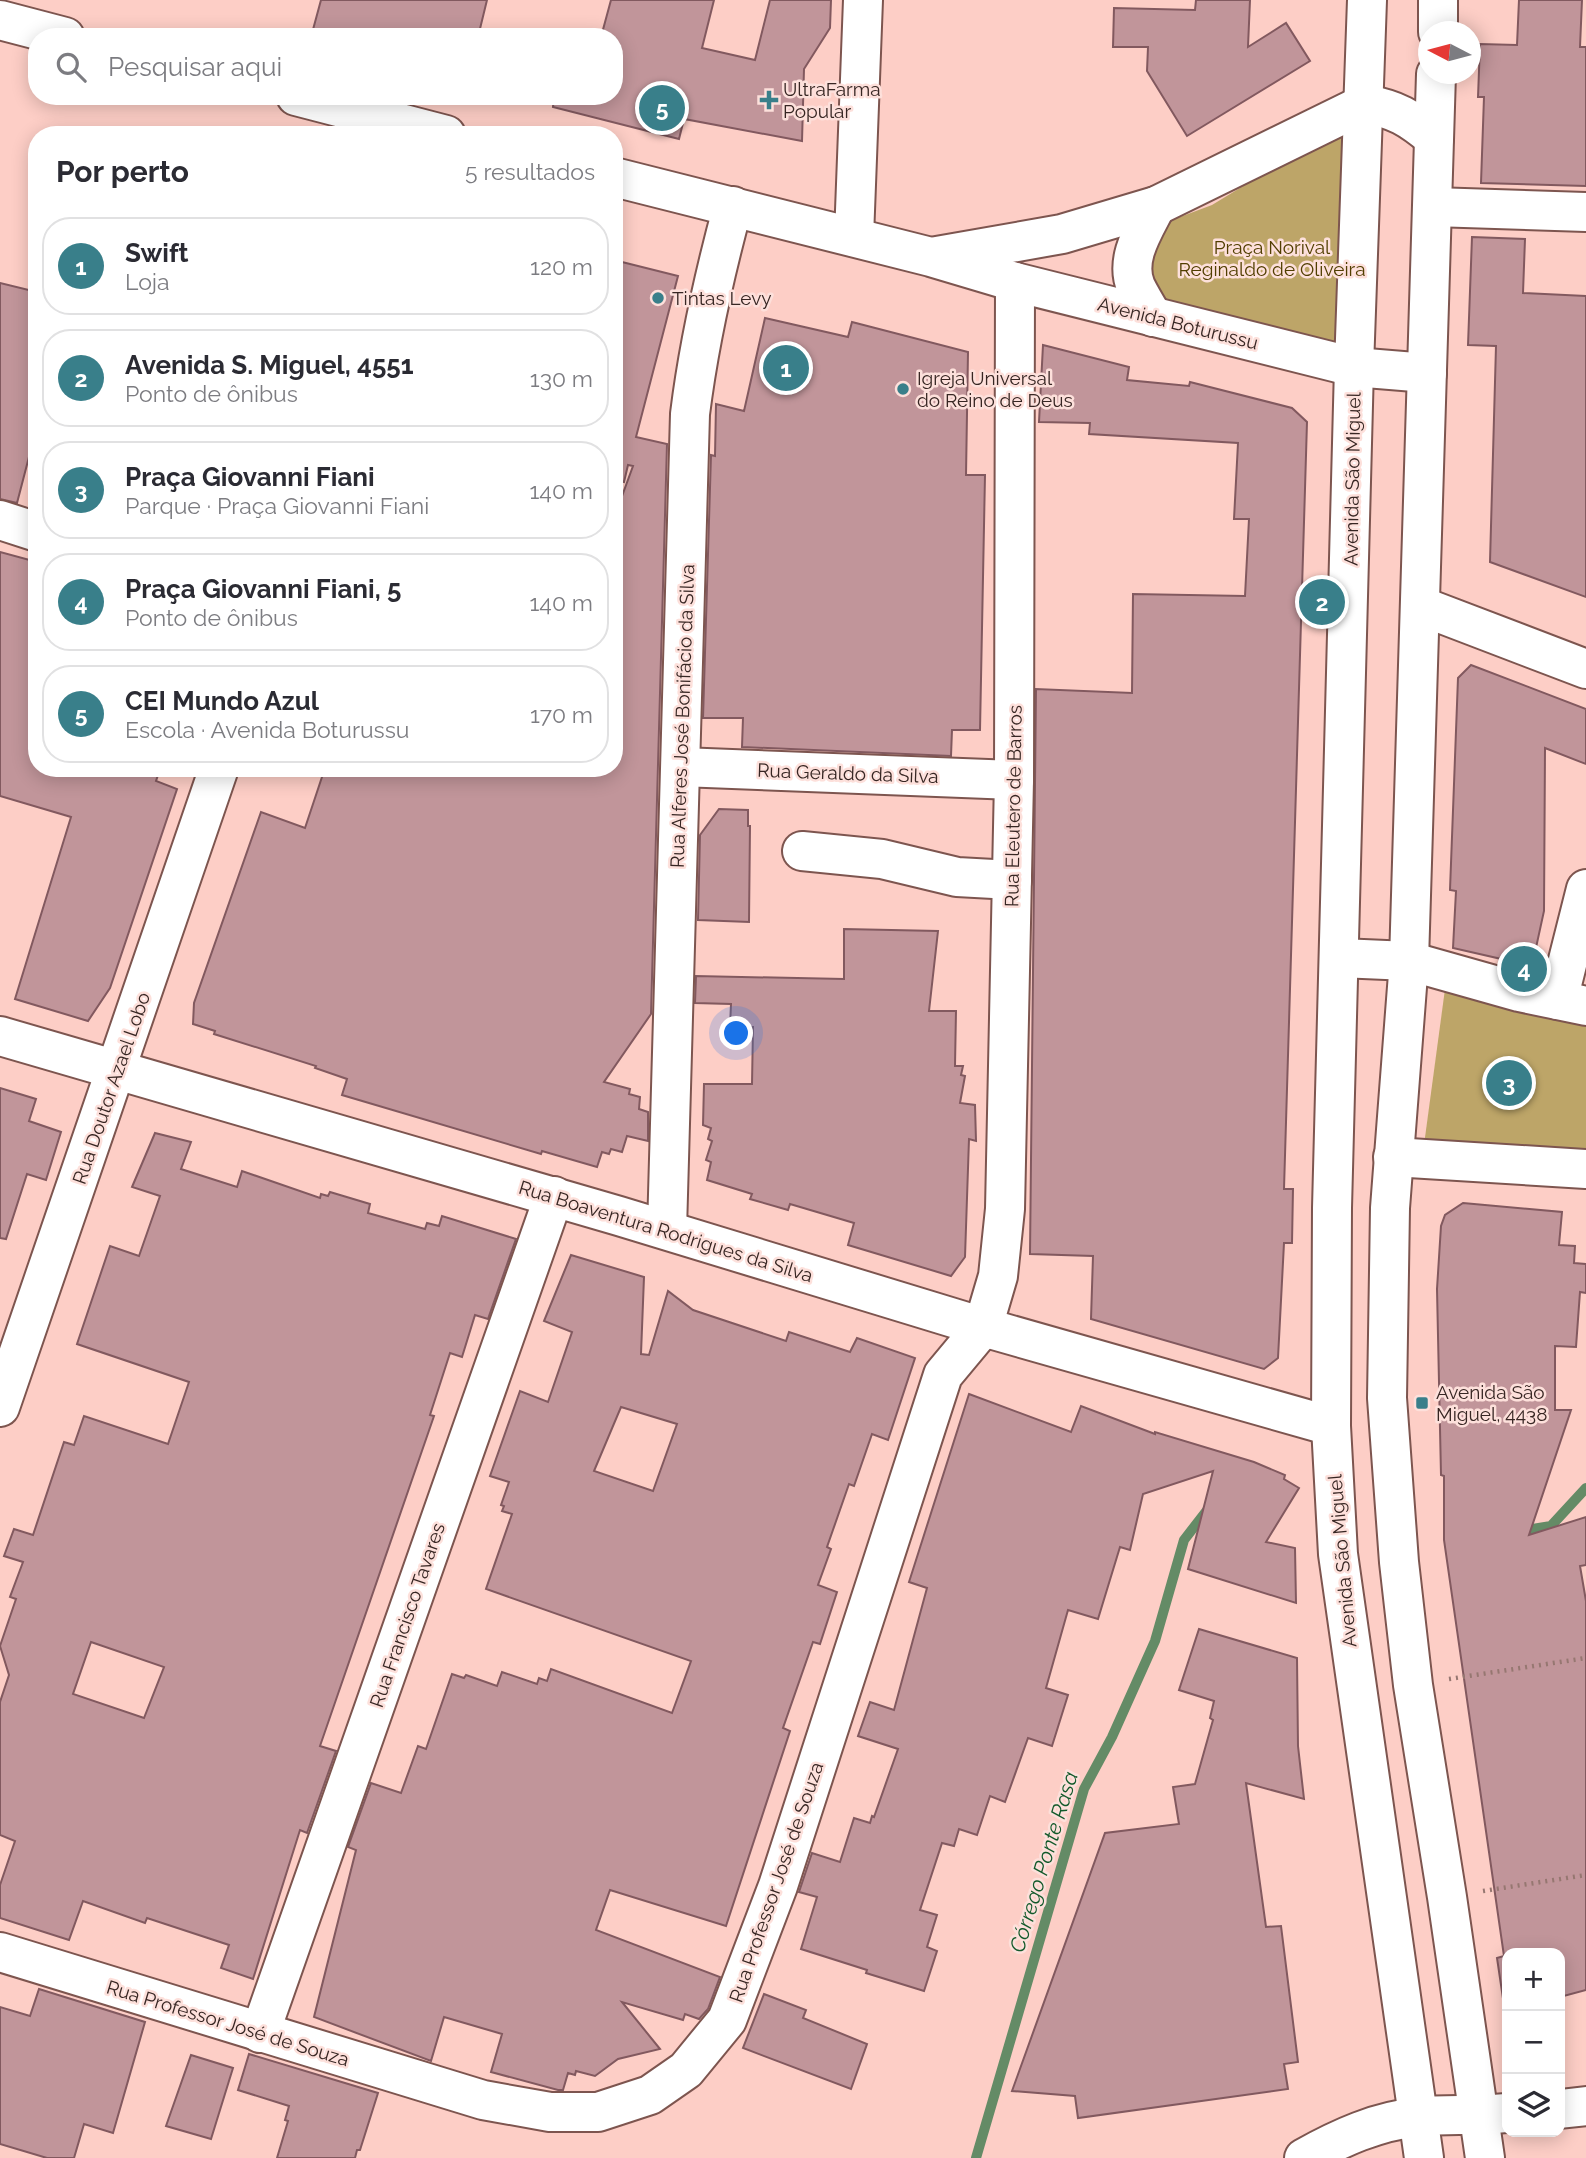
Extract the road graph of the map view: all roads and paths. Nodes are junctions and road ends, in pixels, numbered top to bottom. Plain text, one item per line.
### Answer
1 (863, 0) edge
2 (1367, 0) edge
3 (1438, 0) edge
4 (0, 20) edge
5 (1438, 21) edge
6 (31, 28) edge
7 (1436, 84) edge
8 (1364, 104) junction
9 (331, 105) edge
10 (411, 126) edge
11 (1434, 138) junction
12 (623, 179) edge
13 (733, 206) junction
14 (1156, 206) junction
15 (1433, 207) junction
16 (1586, 212) edge
17 (854, 237) junction
18 (931, 257) junction
19 (1014, 282) junction
20 (1153, 317) junction
21 (1354, 367) junction
22 (1427, 373) junction
23 (0, 520) edge
24 (28, 529) edge
25 (1421, 606) junction
26 (1586, 669) edge
27 (681, 767) junction
28 (216, 777) edge
29 (1014, 780) junction
30 (802, 851) dead end
31 (1012, 880) junction
32 (1586, 889) edge
33 (1340, 958) junction
34 (1409, 961) junction
35 (1572, 1003) edge
36 (0, 1036) edge
37 (117, 1071) junction
38 (1393, 1157) junction
39 (1586, 1169) edge
40 (554, 1196) junction
41 (667, 1230) junction
42 (983, 1327) junction
43 (0, 1407) edge
44 (1331, 1426) junction
45 (1586, 1658) edge
46 (1413, 1685) junction
47 (1586, 1875) edge
48 (1447, 1897) junction
49 (0, 1952) edge
50 (260, 2033) junction
51 (1586, 2106) edge
52 (1565, 2108) edge
53 (1493, 2114) edge
54 (1418, 2117) junction
55 (1304, 2158) edge
56 (1424, 2158) edge
57 (1485, 2158) edge

1 - 17 street
2 - 8 street, Avenida São Miguel
3 - 5 street
4 - 6 street
7 - 11 street
8 - 11 street
8 - 14 street, Avenida Boturussu
8 - 21 street, Avenida São Miguel
9 - 10 street
11 - 15 street
12 - 13 street, Avenida Boturussu
13 - 17 street, Avenida Boturussu
13 - 27 street, Rua Alferes José Bonifácio da Silva
14 - 18 street, Avenida Boturussu
14 - 20 street
15 - 16 street
15 - 22 street
17 - 18 street, Avenida Boturussu
18 - 19 street, Avenida Boturussu
19 - 20 street, Avenida Boturussu
19 - 29 street, Rua Eleutero de Barros
20 - 21 street, Avenida Boturussu
21 - 22 street, Avenida Boturussu
21 - 33 street, Avenida São Miguel
22 - 25 street
23 - 24 street
25 - 26 street
25 - 34 street
27 - 29 street, Rua Geraldo da Silva
27 - 41 street, Rua Alferes José Bonifácio da Silva
28 - 37 street, Rua Doutor Azael Lobo
29 - 31 street, Rua Eleutero de Barros
30 - 31 street
31 - 42 street, Rua Eleutero de Barros
32 - 35 street
33 - 34 street
33 - 44 street, Avenida São Miguel
34 - 35 street
34 - 38 street
36 - 37 street, Rua Boaventura Rodrigues da Silva
37 - 40 street, Rua Boaventura Rodrigues da Silva
37 - 43 street, Rua Doutor Azael Lobo
38 - 39 street
38 - 46 street
40 - 41 street, Rua Boaventura Rodrigues da Silva
40 - 50 street, Rua Francisco Tavares
41 - 42 street, Rua Boaventura Rodrigues da Silva
42 - 44 street, Rua Boaventura Rodrigues da Silva
42 - 50 street, Rua Professor José de Souza
44 - 54 street, Avenida São Miguel
45 - 46 path
46 - 48 street
47 - 48 path
48 - 53 street
49 - 50 street, Rua Professor José de Souza
51 - 52 street
53 - 54 street
53 - 57 street
54 - 55 street
54 - 56 street, Avenida São Miguel

